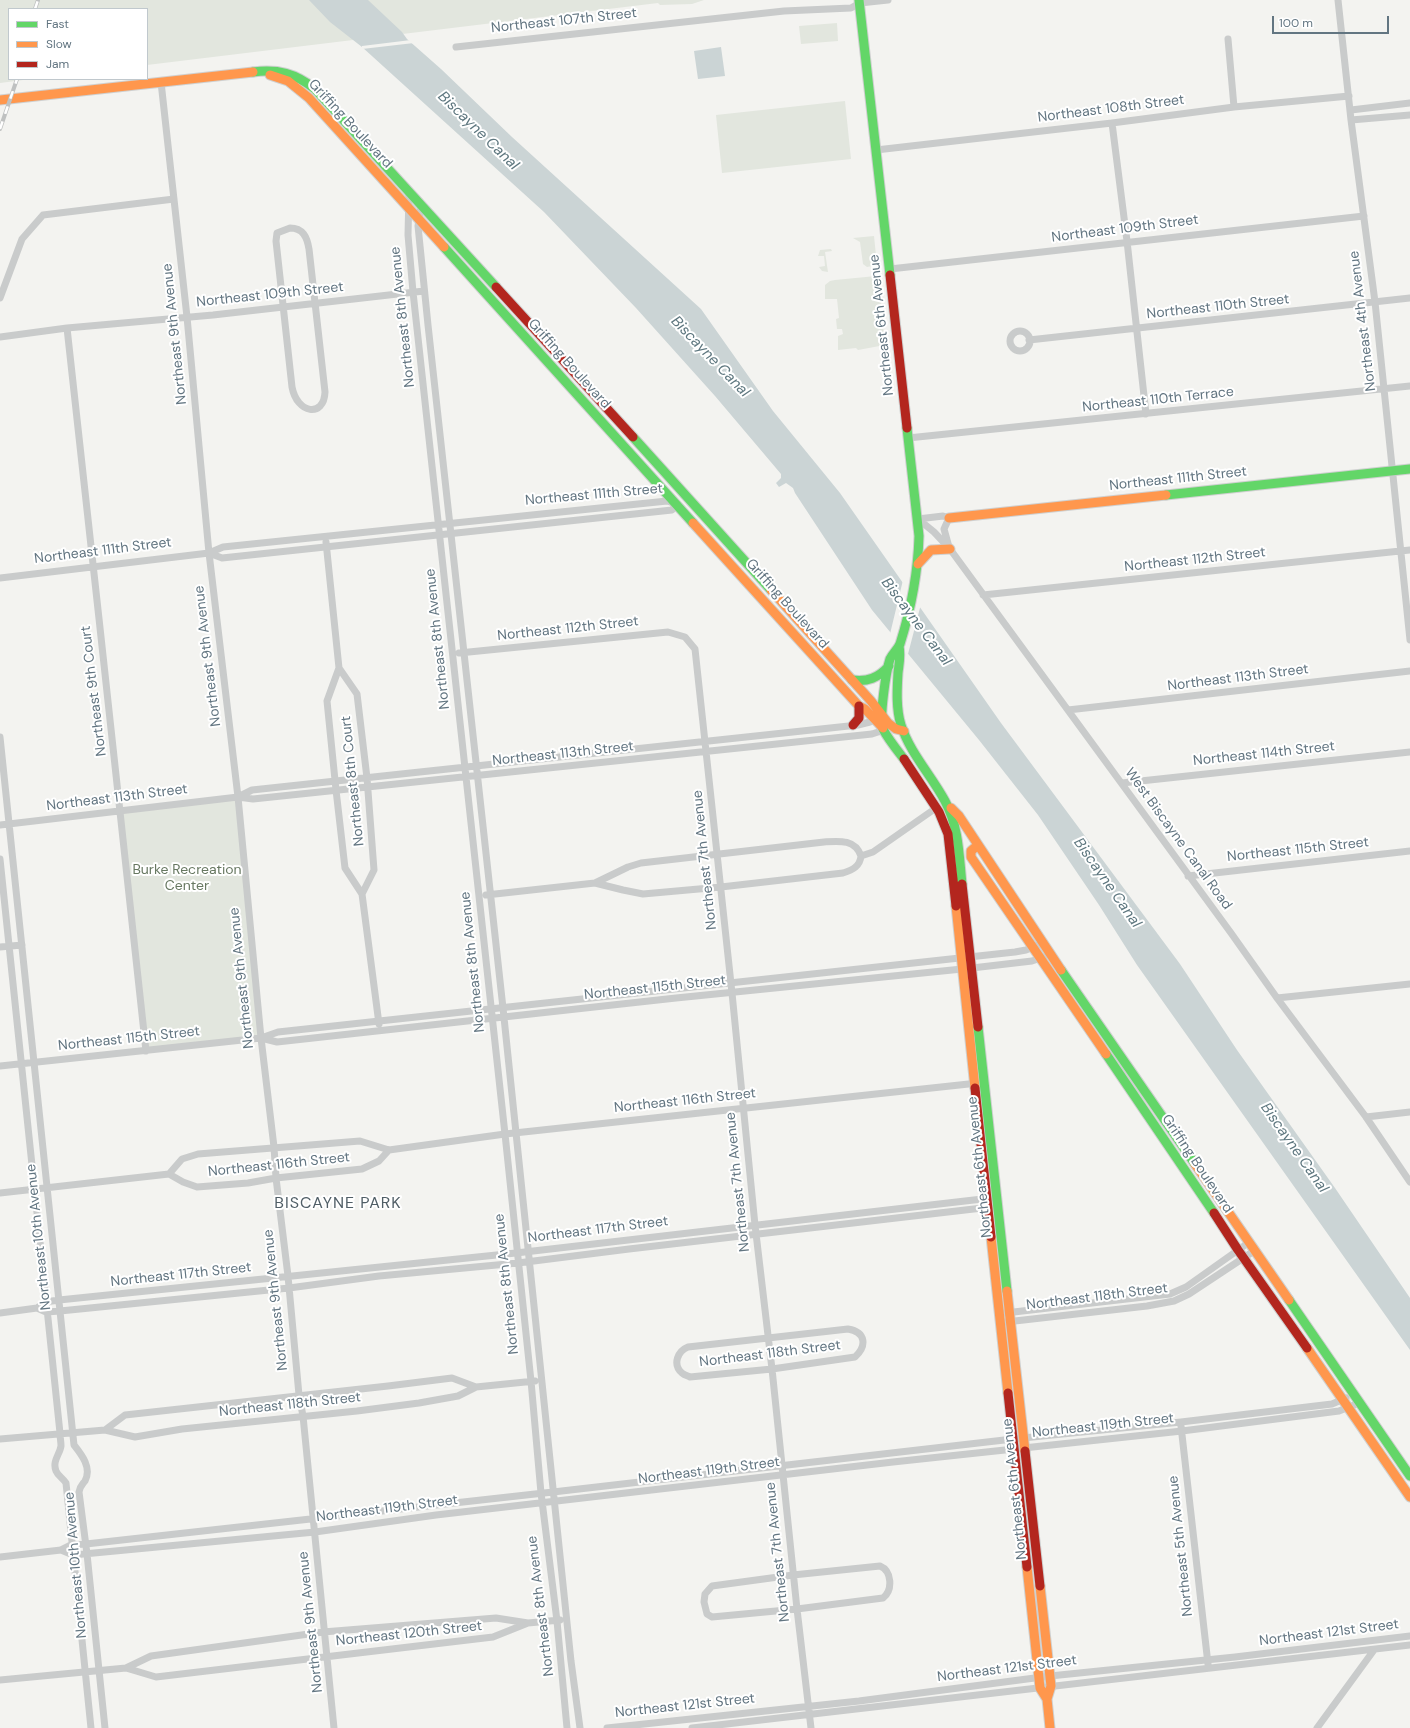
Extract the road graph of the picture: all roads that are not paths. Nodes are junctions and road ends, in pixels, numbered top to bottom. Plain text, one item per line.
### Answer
1 (888, 0) edge
2 (1338, 0) edge
3 (859, 2) edge
4 (1228, 39) dead end
5 (456, 47) dead end
6 (254, 72) junction
7 (161, 82) junction
8 (1349, 96) junction
9 (0, 100) edge
10 (1410, 103) edge
11 (1234, 107) junction
12 (1350, 110) junction
13 (1410, 115) edge
14 (1352, 120) junction
15 (1112, 123) junction
16 (876, 150) junction
17 (409, 192) junction
18 (174, 199) junction
19 (421, 206) junction
20 (408, 209) junction
21 (1364, 216) junction
22 (418, 219) junction
23 (432, 234) junction
24 (419, 240) junction
25 (1127, 241) junction
26 (890, 269) junction
27 (489, 280) junction
28 (481, 287) junction
29 (424, 291) junction
30 (413, 292) junction
31 (0, 298) edge
32 (1410, 298) edge
33 (1375, 302) junction
34 (315, 303) junction
35 (283, 307) junction
36 (187, 317) junction
37 (67, 328) junction
38 (1136, 329) junction
39 (0, 337) edge
40 (1030, 340) dead end
41 (580, 380) junction
42 (1410, 386) edge
43 (571, 387) junction
44 (1384, 389) junction
45 (1146, 414) junction
46 (908, 438) junction
47 (635, 441) junction
48 (626, 448) junction
49 (1410, 469) edge
50 (1391, 471) junction
51 (691, 503) junction
52 (677, 504) junction
53 (949, 518) junction
54 (918, 519) junction
55 (450, 523) junction
56 (439, 524) junction
57 (451, 533) junction
58 (440, 535) junction
59 (325, 536) junction
60 (326, 547) junction
61 (950, 549) junction
62 (1410, 550) edge
63 (1400, 551) junction
64 (209, 553) junction
65 (918, 564) junction
66 (92, 566) junction
67 (0, 578) edge
68 (775, 594) junction
69 (983, 595) junction
70 (767, 602) junction
71 (1410, 636) edge
72 (685, 637) joint
73 (1410, 640) edge
74 (899, 646) junction
75 (464, 653) junction
76 (453, 654) junction
77 (889, 666) junction
78 (338, 668) junction
79 (1410, 671) edge
80 (852, 680) junction
81 (458, 700) junction
82 (469, 700) junction
83 (897, 702) junction
84 (859, 706) junction
85 (1068, 710) junction
86 (879, 718) junction
87 (853, 725) junction
88 (886, 726) junction
89 (904, 731) junction
90 (0, 737) edge
91 (705, 742) junction
92 (706, 751) junction
93 (1410, 752) edge
94 (476, 767) junction
95 (465, 768) junction
96 (466, 776) junction
97 (477, 776) junction
98 (367, 778) junction
99 (335, 781) junction
100 (1122, 783) junction
101 (367, 787) junction
102 (336, 790) junction
103 (238, 797) junction
104 (948, 805) junction
105 (936, 808) junction
106 (121, 810) junction
107 (10, 824) junction
108 (0, 825) edge
109 (945, 827) joint
110 (978, 845) junction
111 (1410, 851) edge
112 (717, 854) junction
113 (861, 856) junction
114 (0, 859) edge
115 (1188, 876) junction
116 (595, 883) junction
117 (721, 887) junction
118 (362, 894) junction
119 (490, 895) junction
120 (479, 896) junction
121 (1043, 943) junction
122 (22, 945) junction
123 (8, 946) junction
124 (0, 947) edge
125 (1033, 948) junction
126 (1050, 954) junction
127 (965, 957) junction
128 (1040, 958) junction
129 (962, 968) junction
130 (972, 968) junction
131 (731, 982) junction
132 (1410, 984) edge
133 (732, 993) junction
134 (1277, 998) junction
135 (491, 1008) junction
136 (503, 1008) junction
137 (504, 1017) junction
138 (492, 1018) junction
139 (379, 1021) junction
140 (380, 1030) junction
141 (261, 1038) junction
142 (146, 1051) junction
143 (35, 1062) junction
144 (20, 1064) junction
145 (0, 1066) edge
146 (984, 1082) junction
147 (974, 1083) junction
148 (744, 1107) junction
149 (1410, 1112) edge
150 (1366, 1117) junction
151 (515, 1133) junction
152 (505, 1134) junction
153 (274, 1147) junction
154 (389, 1150) junction
155 (169, 1174) junction
156 (276, 1178) junction
157 (1410, 1182) edge
158 (47, 1187) junction
159 (35, 1189) junction
160 (0, 1193) edge
161 (998, 1202) junction
162 (987, 1203) junction
163 (755, 1225) junction
164 (756, 1234) junction
165 (1248, 1243) junction
166 (1238, 1250) junction
167 (527, 1251) junction
168 (1254, 1251) junction
169 (516, 1253) junction
170 (1244, 1258) junction
171 (528, 1262) junction
172 (518, 1263) junction
173 (288, 1276) junction
174 (289, 1288) junction
175 (59, 1300) junction
176 (45, 1302) junction
177 (37, 1308) junction
178 (60, 1311) junction
179 (46, 1312) junction
180 (0, 1313) edge
181 (1011, 1317) junction
182 (1000, 1318) junction
183 (768, 1337) junction
184 (772, 1369) junction
185 (541, 1380) junction
186 (531, 1381) junction
187 (476, 1387) junction
188 (299, 1395) junction
189 (1353, 1395) junction
190 (1344, 1399) junction
191 (1359, 1403) junction
192 (1349, 1408) junction
193 (303, 1416) junction
194 (1181, 1422) junction
195 (105, 1430) junction
196 (1182, 1431) junction
197 (73, 1432) junction
198 (60, 1433) junction
199 (0, 1439) edge
200 (1013, 1439) junction
201 (1025, 1443) junction
202 (1014, 1449) junction
203 (782, 1466) junction
204 (783, 1476) junction
205 (1410, 1476) edge
206 (553, 1492) junction
207 (541, 1493) junction
208 (1410, 1497) edge
209 (554, 1502) junction
210 (542, 1504) junction
211 (313, 1518) junction
212 (314, 1532) junction
213 (86, 1544) junction
214 (72, 1546) junction
215 (61, 1550) junction
216 (87, 1554) junction
217 (73, 1555) junction
218 (0, 1557) edge
219 (794, 1575) junction
220 (797, 1609) junction
221 (567, 1620) junction
222 (557, 1621) junction
223 (528, 1623) junction
224 (323, 1632) junction
225 (1410, 1636) edge
226 (1410, 1645) edge
227 (1374, 1650) junction
228 (327, 1656) junction
229 (1208, 1664) junction
230 (126, 1668) junction
231 (98, 1670) junction
232 (85, 1671) junction
233 (1050, 1676) junction
234 (0, 1680) edge
235 (1039, 1683) junction
236 (1051, 1686) junction
237 (1047, 1699) junction
238 (808, 1706) junction
239 (810, 1715) junction
240 (91, 1728) edge
241 (105, 1728) edge
242 (334, 1728) edge
243 (567, 1728) edge
244 (580, 1728) edge
245 (607, 1728) edge
246 (692, 1728) edge
247 (811, 1728) edge
248 (1050, 1728) edge
249 (1317, 1728) edge

1 - 3 street, Northeast 107th Street
2 - 8 street, Northeast 4th Avenue
3 - 5 street, Northeast 107th Street
3 - 16 street, Northeast 6th Avenue
4 - 11 street
6 - 7 street
6 - 17 street, Griffing Boulevard
6 - 20 street, Griffing Boulevard
7 - 9 street
7 - 18 street, Northeast 9th Avenue
8 - 11 street, Northeast 108th Street
8 - 12 street, Northeast 4th Avenue
10 - 12 street
11 - 15 street, Northeast 108th Street
12 - 14 street, Northeast 4th Avenue
13 - 14 street
14 - 21 street, Northeast 4th Avenue
15 - 16 street, Northeast 108th Street
15 - 25 street
16 - 26 street, Northeast 6th Avenue
17 - 19 street, Griffing Boulevard
17 - 20 street, Northeast 8th Avenue
18 - 31 street
18 - 36 street, Northeast 9th Avenue
19 - 22 street, Northeast 8th Avenue
19 - 27 street, Griffing Boulevard
20 - 22 street, Griffing Boulevard
20 - 30 street, Northeast 8th Avenue
21 - 25 street, Northeast 109th Street
21 - 33 street, Northeast 4th Avenue
22 - 23 street, Griffing Boulevard
22 - 24 street, Northeast 8th Avenue
23 - 24 street
23 - 28 street, Griffing Boulevard
24 - 29 street, Northeast 8th Avenue
25 - 26 street, Northeast 109th Street
25 - 38 street
26 - 46 street, Northeast 6th Avenue
27 - 28 street
27 - 41 street, Griffing Boulevard
28 - 43 street, Griffing Boulevard
29 - 30 street, Northeast 109th Street
29 - 55 street, Northeast 8th Avenue
30 - 34 street, Northeast 109th Street
30 - 56 street, Northeast 8th Avenue
32 - 33 street, Northeast 110th Street
33 - 38 street, Northeast 110th Street
33 - 44 street, Northeast 4th Avenue
34 - 35 street, Northeast 109th Street
34 - 35 street
34 - 35 street
35 - 36 street, Northeast 109th Street
36 - 37 street, Northeast 109th Street
36 - 64 street, Northeast 9th Avenue
37 - 39 street, Northeast 109th Street
37 - 66 street, Northeast 9th Court
38 - 40 street, Northeast 110th Street
38 - 45 street
41 - 43 street
41 - 47 street, Griffing Boulevard
42 - 44 street, Northeast 110th Terrace
43 - 48 street, Griffing Boulevard
44 - 45 street, Northeast 110th Terrace
44 - 50 street, Northeast 4th Avenue
45 - 46 street, Northeast 110th Terrace
46 - 54 street, Northeast 6th Avenue
47 - 48 street
47 - 51 street, Griffing Boulevard
48 - 52 street, Griffing Boulevard
49 - 50 street, Northeast 111th Street
50 - 53 street, Northeast 111th Street
50 - 63 street, Northeast 4th Avenue
51 - 52 street
51 - 68 street, Griffing Boulevard
52 - 55 street, Northeast 111th Street
52 - 57 street, Northeast 111th Street
52 - 70 street, Griffing Boulevard
53 - 54 street
53 - 61 street
54 - 61 street, West Biscayne Canal Road
54 - 65 street, Northeast 6th Avenue
55 - 56 street, Northeast 111th Street
55 - 57 street, Northeast 8th Avenue
56 - 58 street, Northeast 8th Avenue
56 - 59 street, Northeast 111th Street
57 - 58 street, Northeast 111th Street
57 - 75 street, Northeast 8th Avenue
58 - 60 street, Northeast 111th Street
58 - 76 street, Northeast 8th Avenue
59 - 60 street, Northeast 8th Court
59 - 64 street, Northeast 111th Street
60 - 64 street, Northeast 111th Street
60 - 78 street, Northeast 8th Court
61 - 65 street
61 - 69 street, West Biscayne Canal Road
62 - 63 street, Northeast 112th Street
63 - 69 street, Northeast 112th Street
63 - 71 street, Northeast 4th Avenue
64 - 66 street, Northeast 111th Street
64 - 103 street, Northeast 9th Avenue
65 - 74 street, Northeast 6th Avenue
66 - 67 street, Northeast 111th Street
66 - 106 street, Northeast 9th Court
68 - 70 street
68 - 80 street, Griffing Boulevard
69 - 85 street, West Biscayne Canal Road
70 - 84 street, Griffing Boulevard
71 - 73 street, Northeast 4th Avenue
72 - 75 street, Northeast 112th Street
72 - 91 street, Northeast 7th Avenue
74 - 77 street, Northeast 6th Avenue
74 - 83 street, Northeast 6th Avenue
75 - 76 street, Northeast 112th Street
75 - 82 street, Northeast 8th Avenue
76 - 81 street, Northeast 8th Avenue
77 - 80 street
77 - 86 street, Northeast 6th Avenue
78 - 98 street, Northeast 8th Court
78 - 99 street, Northeast 8th Court
79 - 85 street, Northeast 113th Street
80 - 86 street, Griffing Boulevard
81 - 82 street
81 - 95 street, Northeast 8th Avenue
82 - 94 street, Northeast 8th Avenue
83 - 88 street
83 - 89 street, Northeast 6th Avenue
84 - 86 street, Griffing Boulevard
84 - 87 street
85 - 100 street, West Biscayne Canal Road
86 - 87 street, Northeast 113th Street
86 - 88 street, Griffing Boulevard
87 - 91 street, Northeast 113th Street
88 - 89 street, Griffing Boulevard
88 - 92 street, Northeast 113th Street
88 - 105 street, Griffing Boulevard
89 - 104 street, Northeast 6th Avenue
90 - 107 street, Northeast 10th Avenue
91 - 92 street, Northeast 7th Avenue
91 - 94 street, Northeast 113th Street
92 - 97 street, Northeast 113th Street
92 - 112 street, Northeast 7th Avenue
93 - 100 street, Northeast 114th Street
94 - 95 street, Northeast 113th Street
94 - 97 street, Northeast 8th Avenue
95 - 96 street, Northeast 8th Avenue
95 - 98 street, Northeast 113th Street
96 - 97 street, Northeast 113th Street
96 - 101 street, Northeast 113th Street
96 - 120 street, Northeast 8th Avenue
97 - 119 street, Northeast 8th Avenue
98 - 99 street, Northeast 113th Street
98 - 101 street, Northeast 8th Court
99 - 102 street, Northeast 8th Court
99 - 103 street, Northeast 113th Street
100 - 115 street, West Biscayne Canal Road
101 - 102 street, Northeast 113th Street
101 - 118 street, Northeast 8th Court
102 - 103 street, Northeast 113th Street
102 - 118 street, Northeast 8th Court
103 - 106 street, Northeast 113th Street
103 - 141 street, Northeast 9th Avenue
104 - 110 street, Griffing Boulevard
104 - 127 street, Northeast 6th Avenue
105 - 109 street, Griffing Boulevard
105 - 113 street
106 - 107 street, Northeast 113th Street
106 - 142 street, Northeast 9th Court
107 - 108 street, Northeast 113th Street
107 - 122 street, Northeast 10th Avenue
109 - 127 street, Northeast 6th Avenue
110 - 121 street, Griffing Boulevard
110 - 125 street, Griffing Boulevard
111 - 115 street, Northeast 115th Street
112 - 113 street
112 - 116 street
112 - 117 street, Northeast 7th Avenue
113 - 117 street
114 - 123 street, Northeast 10th Avenue
115 - 134 street, West Biscayne Canal Road
116 - 117 street
116 - 119 street
117 - 131 street, Northeast 7th Avenue
118 - 139 street, Northeast 8th Court
119 - 120 street
119 - 136 street, Northeast 8th Avenue
120 - 135 street, Northeast 8th Avenue
121 - 125 street, Northeast 115th Street
121 - 126 street, Griffing Boulevard
122 - 123 street
122 - 143 street, Northeast 10th Avenue
123 - 124 street
123 - 144 street, Northeast 10th Avenue
125 - 127 street, Northeast 115th Street
125 - 128 street, Griffing Boulevard
126 - 128 street, Northeast 115th Street
126 - 165 street, Griffing Boulevard
127 - 129 street, Northeast 6th Avenue
127 - 130 street, Northeast 6th Avenue
127 - 131 street, Northeast 115th Street
128 - 130 street, Northeast 115th Street
128 - 166 street, Griffing Boulevard
129 - 130 street, Northeast 115th Street
129 - 133 street, Northeast 115th Street
129 - 147 street, Northeast 6th Avenue
130 - 146 street, Northeast 6th Avenue
131 - 133 street, Northeast 7th Avenue
131 - 136 street, Northeast 115th Street
132 - 134 street
133 - 137 street, Northeast 115th Street
133 - 148 street, Northeast 7th Avenue
134 - 150 street, West Biscayne Canal Road
135 - 136 street, Northeast 115th Street
135 - 138 street, Northeast 8th Avenue
135 - 139 street, Northeast 115th Street
136 - 137 street, Northeast 8th Avenue
137 - 138 street, Northeast 115th Street
137 - 151 street, Northeast 8th Avenue
138 - 140 street, Northeast 115th Street
138 - 152 street, Northeast 8th Avenue
139 - 140 street, Northeast 8th Court
139 - 141 street, Northeast 115th Street
140 - 141 street, Northeast 115th Street
141 - 142 street, Northeast 115th Street
141 - 153 street, Northeast 9th Avenue
142 - 143 street, Northeast 115th Street
143 - 144 street, Northeast 115th Street
143 - 158 street, Northeast 10th Avenue
144 - 145 street, Northeast 115th Street
144 - 159 street, Northeast 10th Avenue
146 - 147 street, Northeast 116th Street
146 - 161 street, Northeast 6th Avenue
147 - 148 street, Northeast 116th Street
147 - 162 street, Northeast 6th Avenue
148 - 151 street, Northeast 116th Street
148 - 163 street, Northeast 7th Avenue
149 - 150 street
150 - 157 street, West Biscayne Canal Road
151 - 152 street, Northeast 116th Street
151 - 167 street, Northeast 8th Avenue
152 - 154 street, Northeast 116th Street
152 - 169 street, Northeast 8th Avenue
153 - 154 street, Northeast 116th Street
153 - 155 street, Northeast 116th Street
153 - 156 street, Northeast 9th Avenue
154 - 156 street, Northeast 116th Street
155 - 156 street, Northeast 116th Street
155 - 158 street
156 - 173 street, Northeast 9th Avenue
158 - 159 street
158 - 175 street, Northeast 10th Avenue
159 - 160 street
159 - 176 street, Northeast 10th Avenue
161 - 162 street, Northeast 117th Street
161 - 181 street, Northeast 6th Avenue
162 - 163 street, Northeast 117th Street
162 - 164 street, Northeast 117th Street
162 - 182 street, Northeast 6th Avenue
163 - 164 street, Northeast 7th Avenue
163 - 167 street, Northeast 117th Street
164 - 171 street, Northeast 117th Street
164 - 183 street, Northeast 7th Avenue
165 - 166 street, Northeast 118th Street
165 - 168 street, Griffing Boulevard
166 - 170 street, Griffing Boulevard
166 - 181 street, Northeast 118th Street
167 - 169 street, Northeast 117th Street
167 - 171 street, Northeast 8th Avenue
168 - 170 street, Northeast 118th Street
168 - 189 street, Griffing Boulevard
169 - 172 street, Northeast 8th Avenue
169 - 173 street, Northeast 117th Street
170 - 181 street, Northeast 118th Street
170 - 190 street, Griffing Boulevard
171 - 172 street, Northeast 117th Street
171 - 185 street, Northeast 8th Avenue
172 - 174 street, Northeast 117th Street
172 - 186 street, Northeast 8th Avenue
173 - 174 street, Northeast 9th Avenue
173 - 175 street, Northeast 117th Street
174 - 178 street, Northeast 117th Street
174 - 188 street, Northeast 9th Avenue
175 - 176 street, Northeast 117th Street
175 - 178 street, Northeast 10th Avenue
176 - 177 street, Northeast 117th Street
176 - 179 street, Northeast 10th Avenue
177 - 179 street, Northeast 117th Street
177 - 180 street, Northeast 117th Street
178 - 179 street, Northeast 117th Street
178 - 197 street, Northeast 10th Avenue
179 - 198 street, Northeast 10th Avenue
181 - 182 street, Northeast 118th Street
181 - 201 street, Northeast 6th Avenue
182 - 200 street, Northeast 6th Avenue
183 - 184 street, Northeast 7th Avenue
183 - 184 street, Northeast 118th Street
183 - 184 street, Northeast 118th Street
184 - 203 street, Northeast 7th Avenue
185 - 186 street, Northeast 118th Street
185 - 206 street, Northeast 8th Avenue
186 - 187 street, Northeast 118th Street
186 - 207 street, Northeast 8th Avenue
187 - 188 street, Northeast 118th Street
187 - 193 street, Northeast 118th Street
188 - 193 street, Northeast 9th Avenue
188 - 195 street, Northeast 118th Street
189 - 190 street, Northeast 119th Street
189 - 191 street, Griffing Boulevard
190 - 192 street, Griffing Boulevard
190 - 194 street, Northeast 119th Street
191 - 192 street, Northeast 119th Street
191 - 205 street, Griffing Boulevard
192 - 196 street, Northeast 119th Street
192 - 208 street, Griffing Boulevard
193 - 195 street, Northeast 118th Street
193 - 211 street, Northeast 9th Avenue
194 - 196 street, Northeast 5th Avenue
194 - 201 street, Northeast 119th Street
195 - 197 street, Northeast 118th Street
196 - 201 street, Northeast 119th Street
196 - 229 street, Northeast 5th Avenue
197 - 198 street, Northeast 118th Street
197 - 213 street, Northeast 10th Avenue
198 - 199 street, Northeast 118th Street
198 - 214 street, Northeast 10th Avenue
200 - 201 street, Northeast 119th Street
200 - 202 street, Northeast 6th Avenue
200 - 203 street, Northeast 119th Street
201 - 202 street, Northeast 119th Street
201 - 233 street, Northeast 6th Avenue
202 - 204 street, Northeast 119th Street
202 - 235 street, Northeast 6th Avenue
203 - 204 street, Northeast 7th Avenue
203 - 206 street, Northeast 119th Street
204 - 209 street, Northeast 119th Street
204 - 219 street, Northeast 7th Avenue
206 - 207 street, Northeast 119th Street
206 - 209 street, Northeast 8th Avenue
207 - 210 street, Northeast 8th Avenue
207 - 211 street, Northeast 119th Street
209 - 210 street, Northeast 119th Street
209 - 221 street, Northeast 8th Avenue
210 - 212 street, Northeast 119th Street
210 - 222 street, Northeast 8th Avenue
211 - 212 street, Northeast 9th Avenue
211 - 213 street, Northeast 119th Street
212 - 216 street, Northeast 119th Street
212 - 224 street, Northeast 9th Avenue
213 - 214 street, Northeast 119th Street
213 - 216 street, Northeast 10th Avenue
214 - 215 street, Northeast 119th Street
214 - 217 street, Northeast 10th Avenue
215 - 217 street, Northeast 119th Street
215 - 218 street, Northeast 119th Street
216 - 217 street, Northeast 119th Street
216 - 231 street, Northeast 10th Avenue
217 - 232 street, Northeast 10th Avenue
219 - 220 street, Northeast 7th Avenue
219 - 220 street
219 - 220 street
220 - 238 street, Northeast 7th Avenue
221 - 222 street, Northeast 120th Street
221 - 244 street, Northeast 8th Avenue
222 - 223 street, Northeast 120th Street
222 - 243 street, Northeast 8th Avenue
223 - 224 street, Northeast 120th Street
223 - 228 street, Northeast 120th Street
224 - 228 street, Northeast 9th Avenue
224 - 230 street, Northeast 120th Street
225 - 229 street, Northeast 121st Street
226 - 227 street, Northeast 121st Street
227 - 229 street, Northeast 121st Street
227 - 249 street
228 - 230 street, Northeast 120th Street
228 - 242 street, Northeast 9th Avenue
229 - 233 street, Northeast 121st Street
229 - 236 street, Northeast 121st Street
230 - 231 street, Northeast 120th Street
231 - 232 street, Northeast 120th Street
231 - 241 street, Northeast 10th Avenue
232 - 234 street, Northeast 120th Street
232 - 240 street, Northeast 10th Avenue
233 - 235 street, Northeast 121st Street
233 - 236 street, Northeast 6th Avenue
235 - 236 street, Northeast 121st Street
235 - 237 street, Northeast 6th Avenue
235 - 238 street, Northeast 121st Street
235 - 239 street, Northeast 121st Street
236 - 237 street, Northeast 6th Avenue
237 - 248 street, Northeast 6th Avenue
238 - 239 street, Northeast 7th Avenue
238 - 245 street, Northeast 121st Street
239 - 246 street, Northeast 121st Street
239 - 247 street, Northeast 7th Avenue

